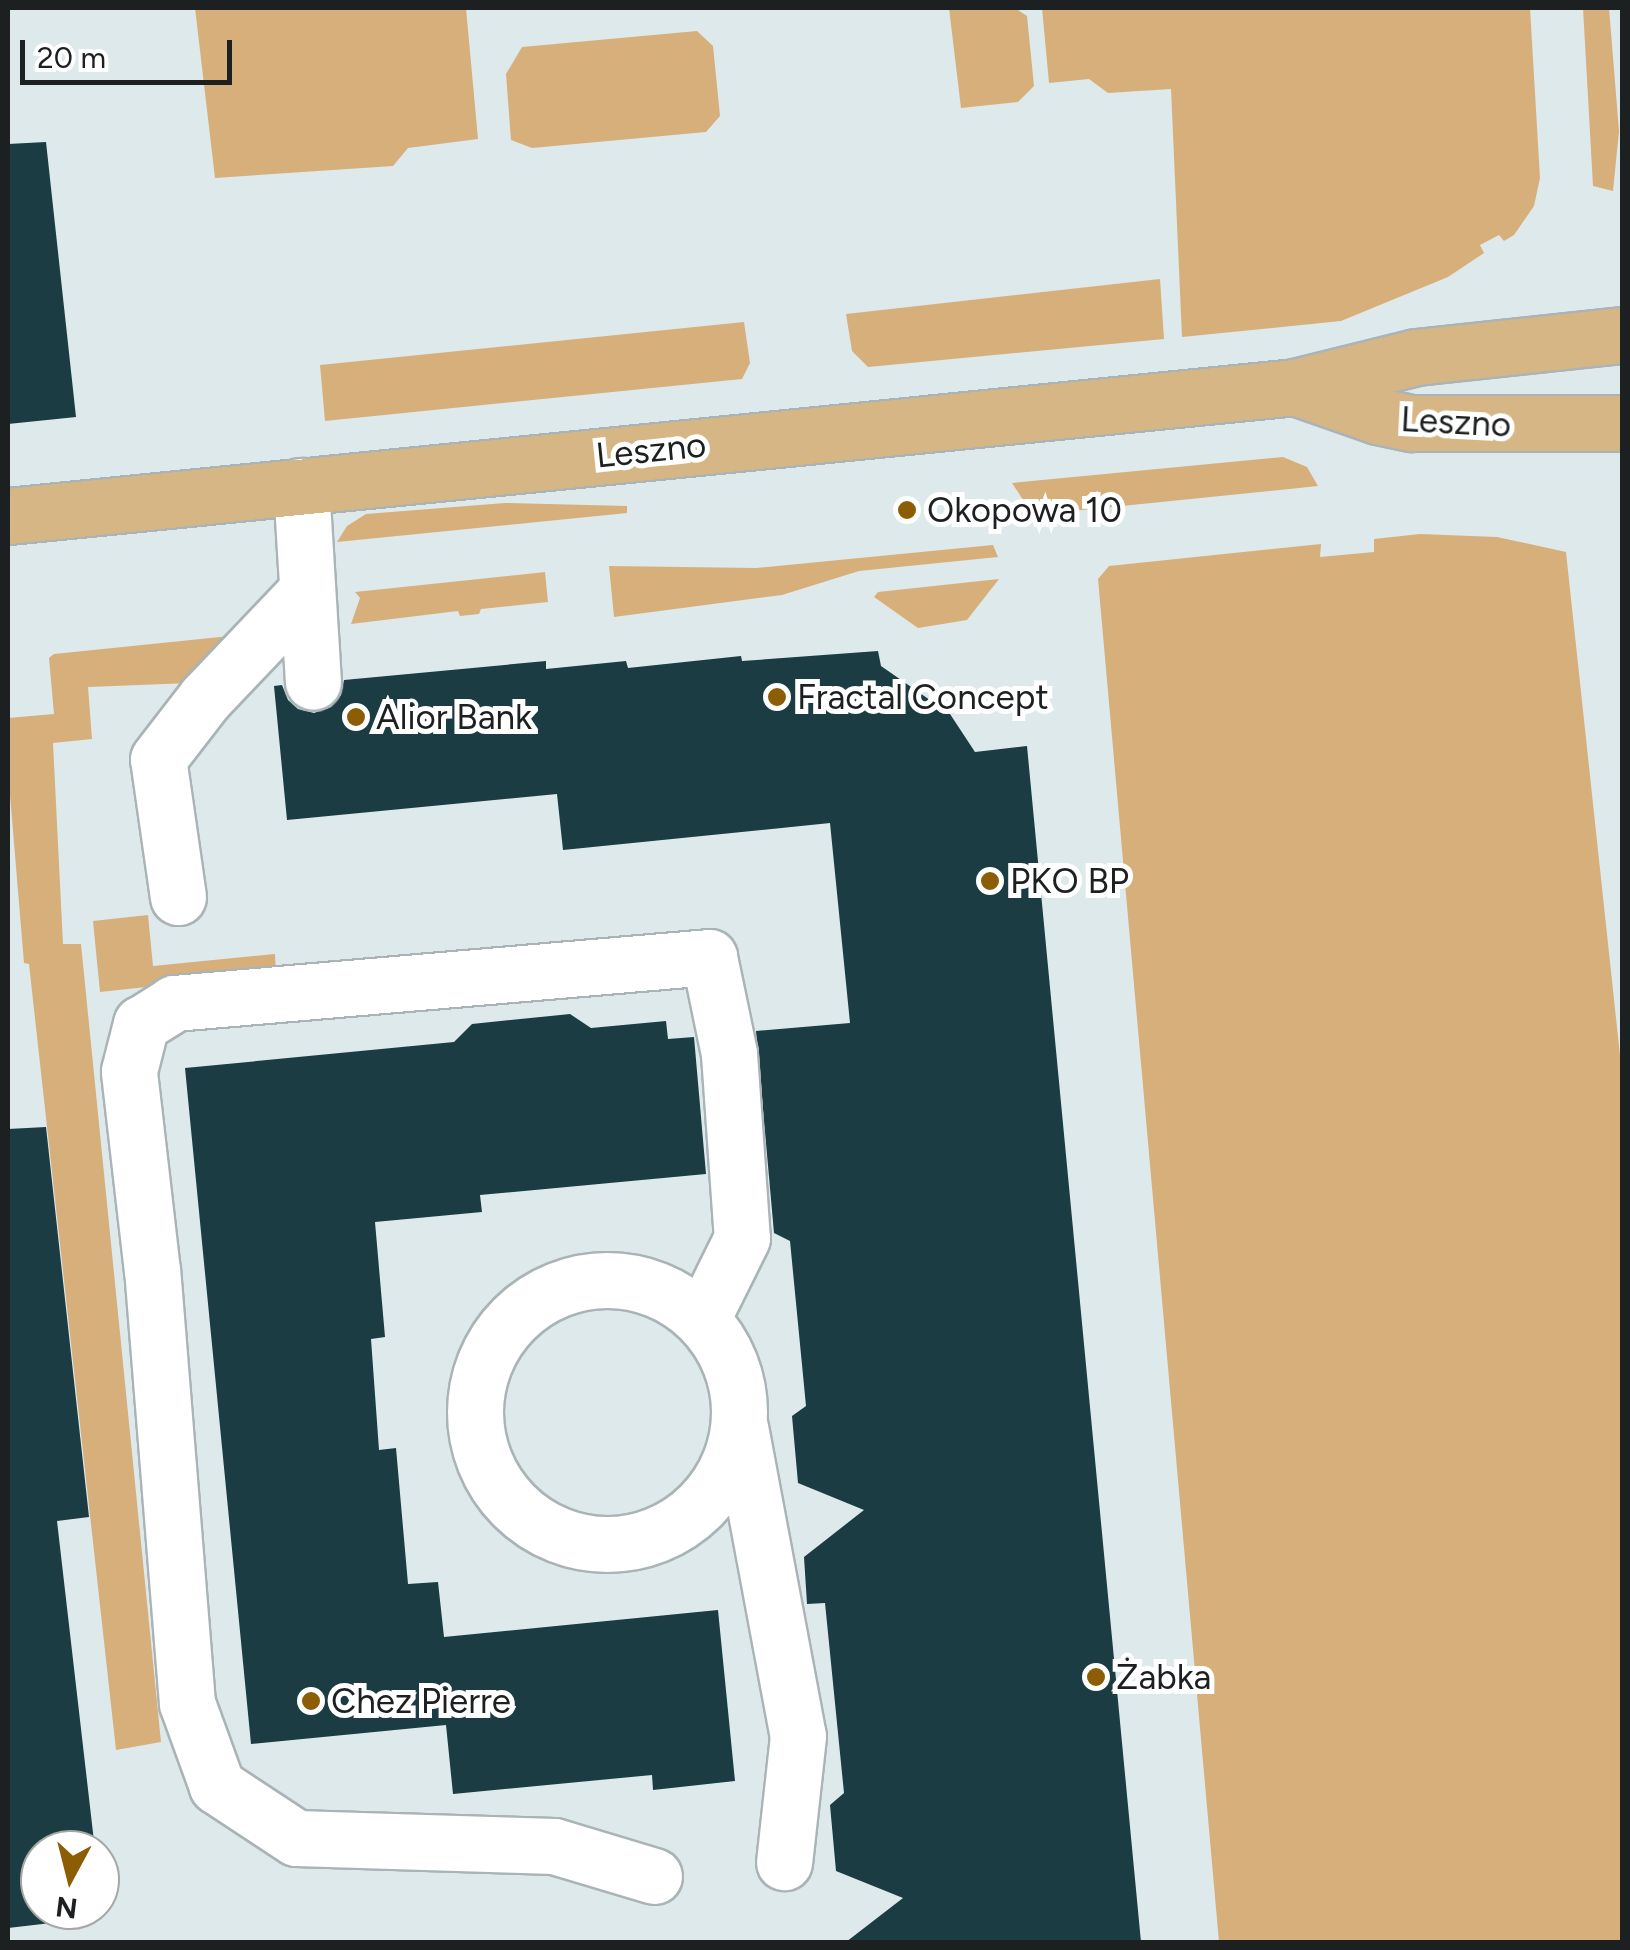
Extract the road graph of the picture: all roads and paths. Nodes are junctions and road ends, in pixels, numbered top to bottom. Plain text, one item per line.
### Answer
1 (1622, 335) edge
2 (1295, 387) junction
3 (1622, 423) edge
4 (301, 486) junction
5 (8, 516) edge
6 (304, 593) junction
7 (314, 682) dead end
8 (178, 898) dead end
9 (702, 1319) junction
10 (740, 1424) junction
11 (784, 1862) dead end
12 (654, 1876) dead end

1 - 2 main road, Leszno
2 - 3 main road, Leszno
2 - 4 main road, Leszno
4 - 5 main road, Leszno
4 - 6 lane
6 - 7 lane
6 - 8 lane
9 - 10 lane
9 - 10 lane
9 - 12 lane
10 - 11 lane

